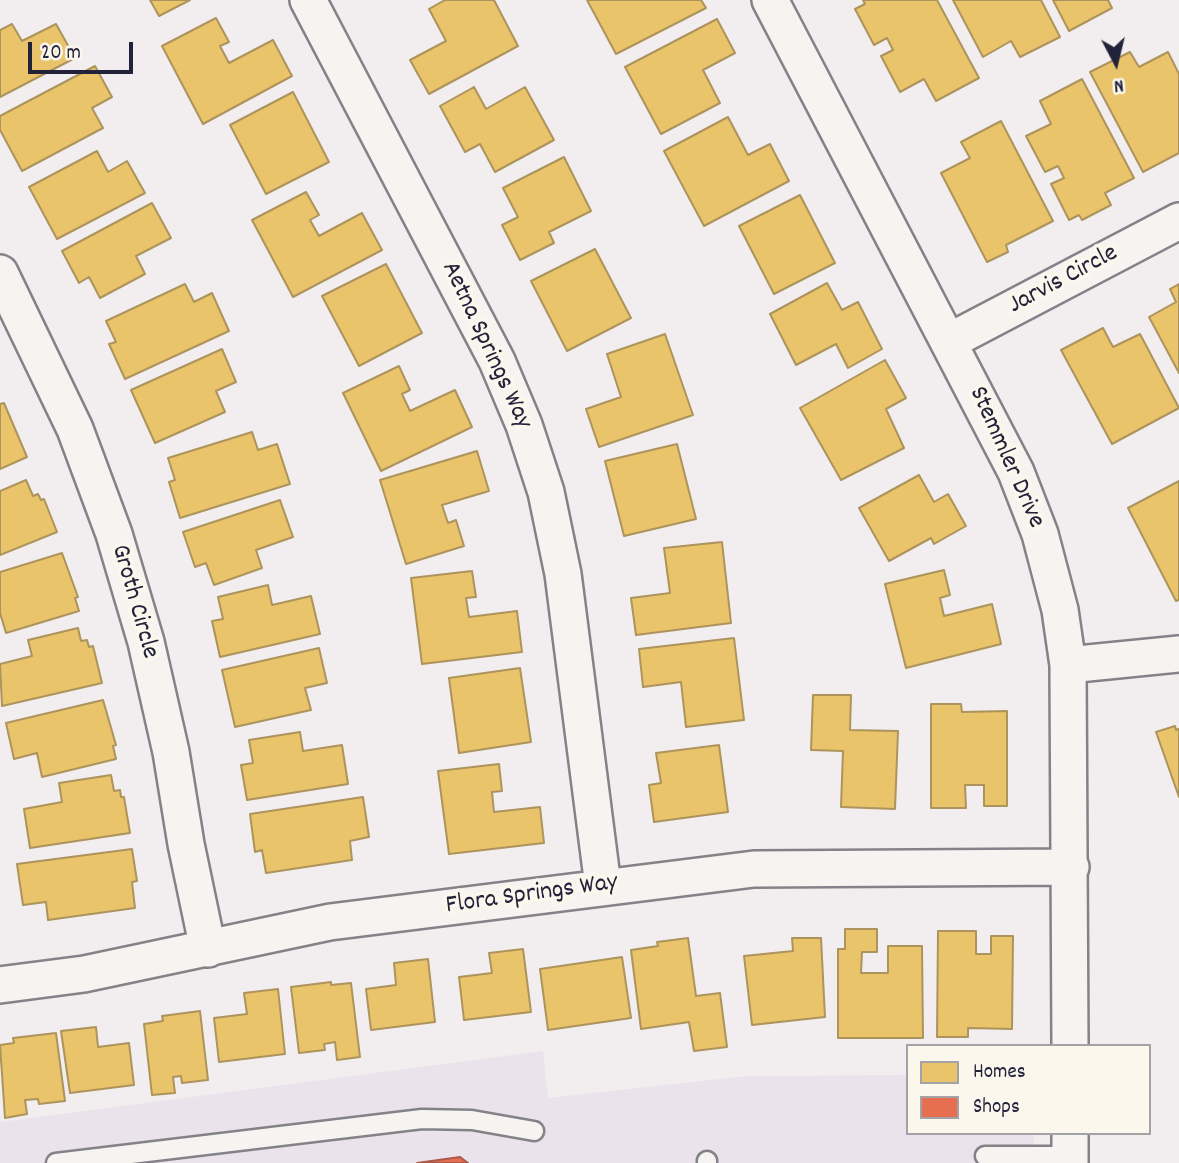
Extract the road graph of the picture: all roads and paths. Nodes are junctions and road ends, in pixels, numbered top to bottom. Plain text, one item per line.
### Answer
1 (308, 0) edge
2 (770, 0) edge
3 (1179, 220) edge
4 (0, 273) edge
5 (950, 341) junction
6 (1179, 654) edge
7 (1068, 665) junction
8 (1070, 867) junction
9 (603, 886) junction
10 (208, 949) junction
11 (0, 985) edge
12 (1070, 1044) edge
13 (534, 1131) dead end
14 (1070, 1151) edge
15 (985, 1157) dead end
16 (56, 1163) edge

1 - 9 street, Aetna Springs Way
2 - 5 street, Stemmler Drive
3 - 5 street, Jarvis Circle
4 - 10 street, Groth Circle
5 - 7 street, Stemmler Drive
6 - 7 street
7 - 8 street, Stemmler Drive
8 - 9 street, Flora Springs Way
8 - 12 street, Stemmler Drive
9 - 10 street, Flora Springs Way
10 - 11 street, Flora Springs Way
13 - 16 lane
14 - 15 lane

